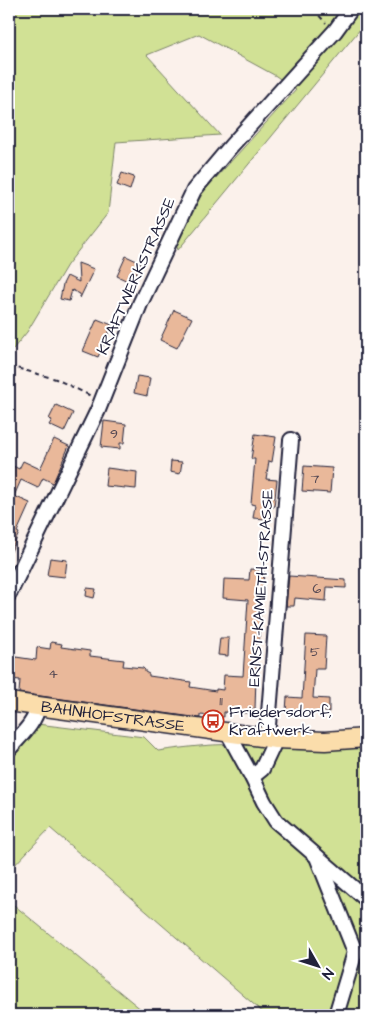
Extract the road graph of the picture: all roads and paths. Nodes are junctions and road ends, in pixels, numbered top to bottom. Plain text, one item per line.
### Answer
1 (313, 9) edge
2 (351, 9) edge
3 (335, 31) junction
4 (9, 366) edge
5 (101, 401) junction
6 (291, 440) dead end
7 (9, 594) edge
8 (9, 702) edge
9 (38, 707) junction
10 (228, 733) junction
11 (271, 738) junction
12 (366, 738) edge
13 (9, 749) edge
14 (252, 777) junction
15 (315, 854) junction
16 (366, 899) edge
17 (336, 1015) edge

1 - 3 path
2 - 3 street, KRAFTWERKSTRASSE
3 - 5 street, KRAFTWERKSTRASSE
4 - 5 path
5 - 7 street, KRAFTWERKSTRASSE
6 - 11 street, ERNST-KAMIETH-STRASSE
8 - 9 main road, BAHNHOFSTRASSE
9 - 10 main road, BAHNHOFSTRASSE
9 - 13 street
10 - 11 main road, BAHNHOFSTRASSE
10 - 14 street
11 - 12 main road, BAHNHOFSTRASSE
11 - 14 street
14 - 15 street
15 - 16 street
15 - 17 street

